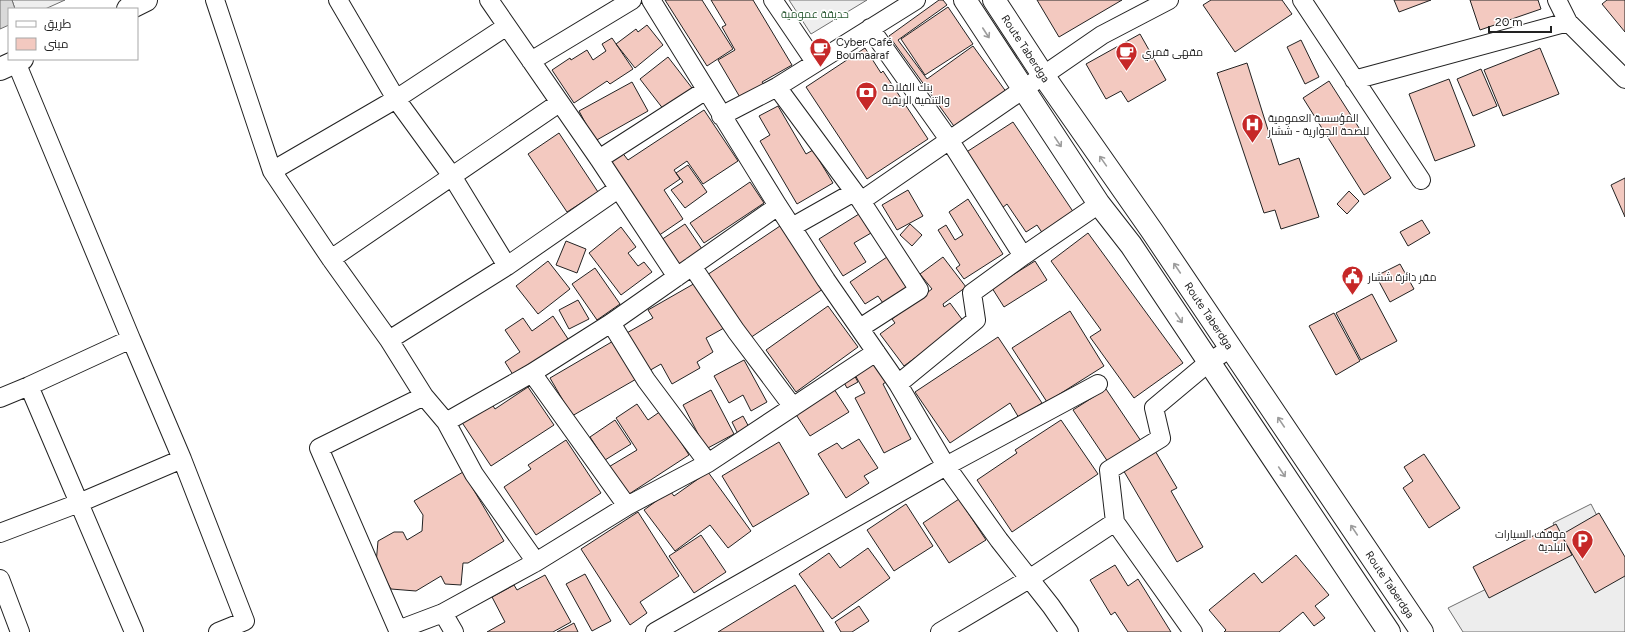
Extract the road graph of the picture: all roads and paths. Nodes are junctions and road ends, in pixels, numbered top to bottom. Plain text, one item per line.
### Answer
1 (146, 0) edge
2 (215, 0) edge
3 (338, 0) edge
4 (489, 0) edge
5 (632, 0) edge
6 (651, 0) edge
7 (773, 0) edge
8 (916, 0) edge
9 (965, 0) edge
10 (994, 0) edge
11 (1169, 0) edge
12 (1302, 0) edge
13 (1557, 0) edge
14 (130, 8) edge
15 (1568, 22) junction
16 (507, 26) junction
17 (870, 28) junction
18 (531, 61) junction
19 (815, 62) junction
20 (12, 63) edge
21 (1043, 75) junction
22 (1625, 79) edge
23 (1354, 80) junction
24 (777, 87) junction
25 (1023, 89) junction
26 (706, 90) junction
27 (396, 99) junction
28 (559, 103) junction
29 (722, 116) junction
30 (950, 141) junction
31 (599, 159) junction
32 (272, 171) junction
33 (452, 176) junction
34 (1421, 180) dead end
35 (618, 188) junction
36 (858, 197) junction
37 (1099, 204) junction
38 (778, 206) junction
39 (792, 227) junction
40 (1152, 231) junction
41 (1131, 245) junction
42 (1023, 256) junction
43 (331, 259) junction
44 (507, 266) junction
45 (692, 266) junction
46 (677, 277) junction
47 (611, 323) junction
48 (860, 328) junction
49 (131, 339) junction
50 (389, 340) junction
51 (1231, 348) junction
52 (876, 352) junction
53 (1209, 362) junction
54 (532, 373) junction
55 (898, 384) junction
56 (1098, 384) dead end
57 (29, 386) junction
58 (424, 396) junction
59 (0, 398) edge
60 (793, 407) junction
61 (446, 422) junction
62 (182, 459) junction
63 (708, 463) junction
64 (946, 466) junction
65 (79, 503) junction
66 (627, 506) junction
67 (1114, 522) junction
68 (0, 533) edge
69 (536, 562) junction
70 (0, 579) edge
71 (1030, 579) junction
72 (443, 613) junction
73 (20, 632) edge
74 (134, 632) edge
75 (218, 632) edge
76 (454, 632) edge
77 (655, 632) edge
78 (940, 632) edge
79 (1069, 632) edge
80 (1193, 632) edge
81 (1389, 632) edge
82 (1422, 632) edge

1 - 14 main road
2 - 32 street
3 - 27 street
4 - 16 street
5 - 18 street
6 - 26 street
7 - 19 street
8 - 17 street
9 -> 25 main road
10 - 21 main road, Route Taberdga
11 - 21 street
12 - 23 street
13 - 15 street
15 - 22 street
15 - 23 street
16 - 18 street
16 - 27 street
17 - 19 street
17 - 30 street
18 - 28 street
19 - 24 street
20 - 49 street
21 - 25 street
40 -> 21 main road, Route Taberdga
23 - 34 street
24 - 29 street
24 - 36 street
25 - 30 street
25 -> 37 main road
26 - 29 street
26 - 31 street
27 - 32 street
27 - 33 street
28 - 31 street
28 - 33 street
29 - 38 street
30 - 36 street
30 - 42 street
31 - 35 street
32 - 43 street
33 - 43 street
33 - 44 street
35 - 44 street
35 - 46 street
36 - 39 street
36 - 48 street
37 - 41 main road
37 - 42 street
38 - 39 street
38 - 45 street
39 - 48 street
40 - 41 main road
51 -> 40 main road, Route Taberdga
41 -> 53 main road
42 - 55 street
43 - 50 street
44 - 50 street
45 - 46 street
45 - 60 street
46 - 47 street
47 - 54 street
47 - 63 street
48 - 52 street
49 - 57 street
49 - 62 street
50 - 58 street
51 - 53 street
82 -> 51 main road, Route Taberdga
52 - 55 street
52 - 60 street
53 - 67 street
53 -> 81 main road
54 - 61 street
54 - 66 street
55 - 64 street
56 - 64 street
57 - 59 street
57 - 65 street
58 - 61 street
58 - 72 street
60 - 63 street
61 - 69 street
62 - 65 street
62 - 75 street
63 - 66 street
64 - 71 street
64 - 77 street
65 - 68 street
65 - 74 street
66 - 69 street
67 - 71 street
67 - 80 street
69 - 72 street
70 - 73 street
71 - 78 street
71 - 79 street
72 - 76 street

